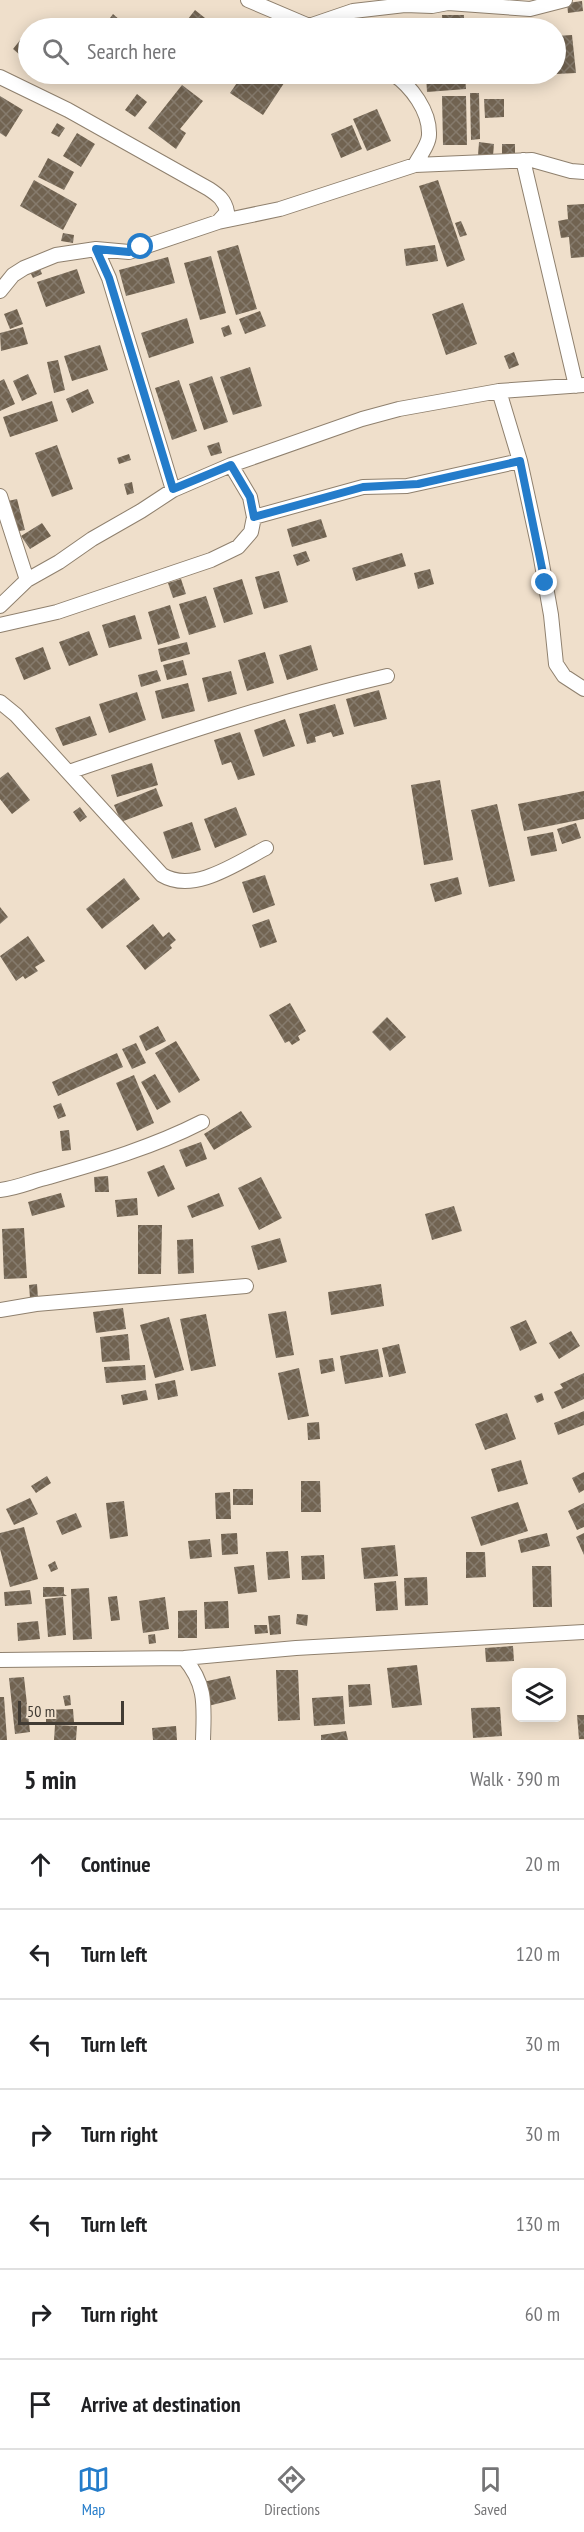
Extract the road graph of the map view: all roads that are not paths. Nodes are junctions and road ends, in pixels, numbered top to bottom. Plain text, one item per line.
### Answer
1 (248, 0) edge
2 (565, 0) edge
3 (448, 2) edge
4 (271, 5) edge
5 (295, 18) edge
6 (335, 18) edge
7 (0, 77) edge
8 (403, 84) edge
9 (523, 160) junction
10 (415, 165) junction
11 (584, 172) edge
12 (218, 222) junction
13 (96, 249) junction
14 (0, 291) edge
15 (580, 386) edge
16 (499, 391) junction
17 (520, 461) junction
18 (231, 465) junction
19 (173, 489) junction
20 (0, 496) edge
21 (254, 517) junction
22 (27, 580) junction
23 (0, 606) edge
24 (0, 625) edge
25 (387, 676) dead end
26 (584, 689) edge
27 (0, 702) edge
28 (69, 772) junction
29 (266, 848) dead end
30 (202, 1122) dead end
31 (0, 1190) edge
32 (246, 1286) dead end
33 (0, 1310) edge
34 (584, 1632) edge
35 (184, 1658) junction
36 (0, 1660) edge
37 (203, 1740) edge

1 - 4 street
2 - 3 street
3 - 6 street
4 - 5 street
7 - 12 street
8 - 10 street
9 - 10 street
9 - 11 street
9 - 15 street
10 - 12 street
12 - 13 street
13 - 14 street
13 - 19 street
15 - 16 street
16 - 17 street
16 - 18 street
17 - 21 street
17 - 26 street
18 - 19 street
18 - 21 street
19 - 22 street
20 - 22 street
21 - 24 street
22 - 23 street
25 - 28 street
27 - 28 street
28 - 29 street
30 - 31 street
32 - 33 street
34 - 35 street
35 - 36 street
35 - 37 street

